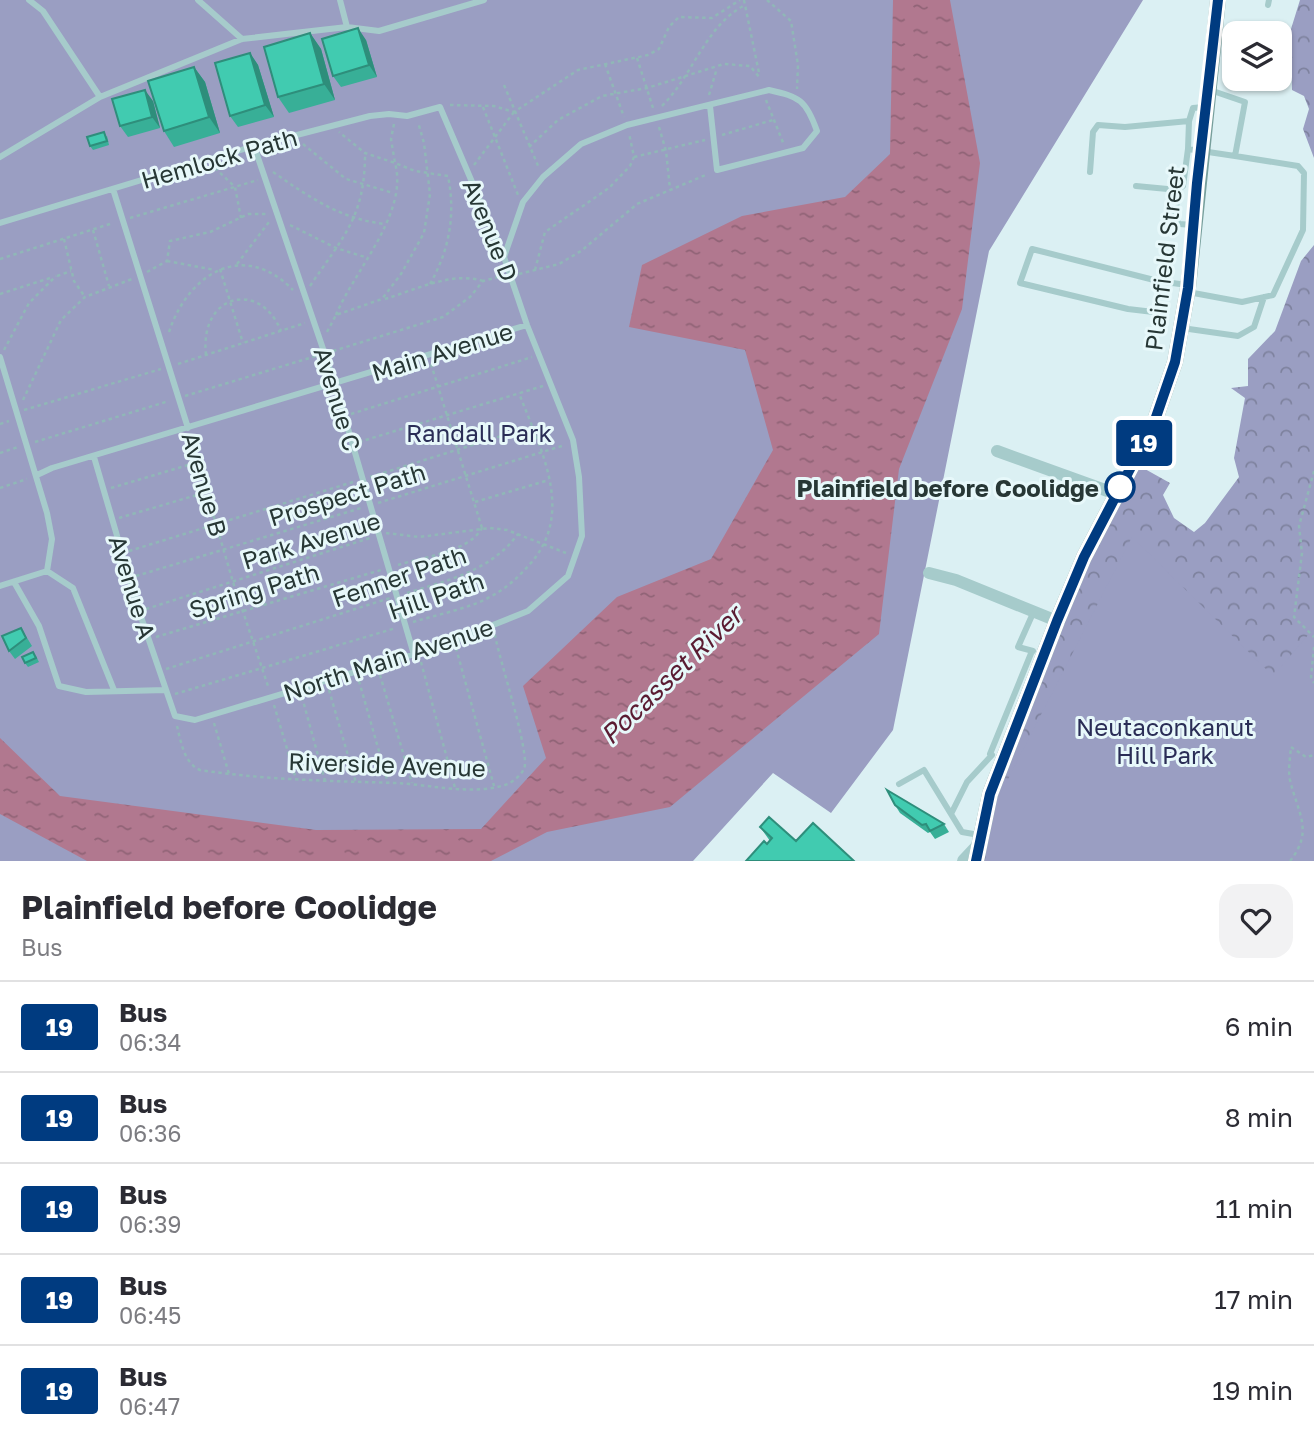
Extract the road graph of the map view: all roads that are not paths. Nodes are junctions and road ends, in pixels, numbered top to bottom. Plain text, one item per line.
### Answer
1 (29, 0) edge
2 (198, 0) edge
3 (340, 0) edge
4 (484, 0) edge
5 (1219, 0) edge
6 (347, 27) junction
7 (242, 39) junction
8 (1208, 90) junction
9 (100, 97) junction
10 (710, 106) junction
11 (1206, 106) junction
12 (440, 107) joint
13 (1189, 121) junction
14 (254, 146) junction
15 (1194, 149) junction
16 (0, 156) edge
17 (1235, 156) junction
18 (1090, 172) dead end
19 (1136, 186) dead end
20 (113, 189) junction
21 (1178, 190) junction
22 (0, 223) edge
23 (1194, 225) junction
24 (503, 257) junction
25 (1188, 288) junction
26 (1264, 297) junction
27 (1162, 313) dead end
28 (527, 325) junction
29 (1181, 328) junction
30 (0, 356) edge
31 (335, 383) junction
32 (188, 428) junction
33 (997, 451) dead end
34 (94, 457) junction
35 (37, 475) junction
36 (1116, 494) junction
37 (575, 556) joint
38 (47, 571) junction
39 (929, 573) dead end
40 (14, 582) junction
41 (0, 586) edge
42 (1034, 611) junction
43 (1057, 621) junction
44 (1038, 653) junction
45 (416, 654) junction
46 (114, 690) junction
47 (167, 693) junction
48 (175, 716) joint
49 (997, 756) junction
50 (899, 784) dead end
51 (951, 814) junction
52 (979, 847) edge
53 (964, 861) edge

1 - 9 lane
2 - 7 lane
3 - 6 lane
4 - 6 lane
5 - 8 main road, Plainfield Street
6 - 7 lane
7 - 9 lane
8 - 11 main road, Plainfield Street
8 - 17 lane
9 - 16 lane
10 - 10 lane
10 - 24 lane
11 - 13 lane
11 - 15 main road, Plainfield Street
12 - 14 lane, Hemlock Path
12 - 24 lane, Avenue D
13 - 15 lane
13 - 18 lane
14 - 20 lane, Hemlock Path
14 - 31 lane, Avenue C
15 - 17 lane
15 - 21 lane
15 - 23 main road, Plainfield Street
17 - 26 lane
19 - 21 lane
20 - 22 lane, Hemlock Path
20 - 32 lane, Avenue B
21 - 23 lane
23 - 25 main road, Plainfield Street
24 - 28 lane, Avenue D
25 - 26 lane
25 - 27 lane
25 - 29 main road, Plainfield Street
26 - 29 lane
28 - 31 lane, Main Avenue
28 - 37 lane, Avenue D
29 - 36 main road, Plainfield Street
30 - 35 lane
31 - 32 lane, Main Avenue
31 - 45 lane, Avenue C
32 - 34 lane, Main Avenue
33 - 36 street
34 - 35 lane, Main Avenue
34 - 47 lane, Avenue A
35 - 38 lane
36 - 43 main road, Plainfield Street
37 - 45 lane, North Main Avenue
38 - 40 lane
38 - 46 lane
39 - 42 street
40 - 41 lane
40 - 46 lane
42 - 43 street
42 - 44 lane
43 - 44 main road, Plainfield Street
44 - 49 main road, Plainfield Street
45 - 48 lane, North Main Avenue
46 - 47 lane
47 - 48 lane, Avenue A
49 - 51 lane
49 - 52 main road, Plainfield Street
50 - 51 lane
51 - 52 lane
52 - 53 street

